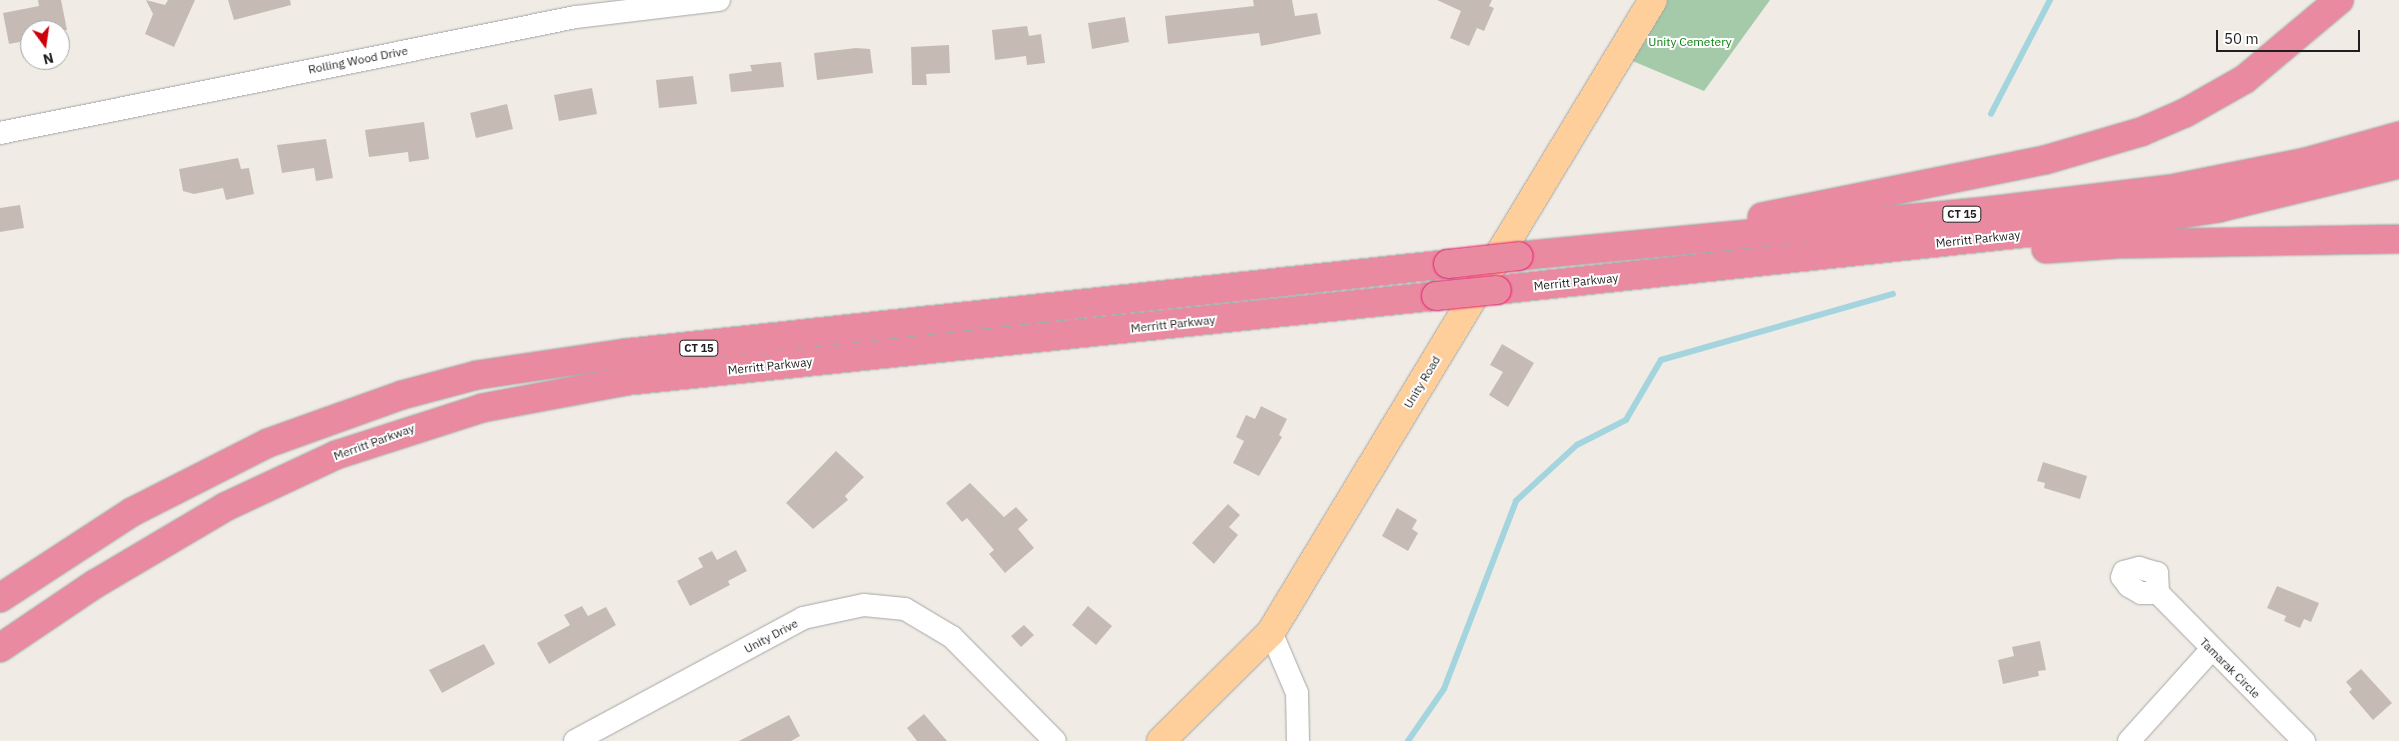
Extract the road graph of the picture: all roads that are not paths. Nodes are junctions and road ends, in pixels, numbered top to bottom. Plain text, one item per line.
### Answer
1 (719, 0) edge
2 (1653, 0) edge
3 (2339, 0) edge
4 (0, 133) edge
5 (2399, 136) edge
6 (2399, 164) edge
7 (2399, 239) edge
8 (1937, 244) junction
9 (1607, 248) junction
10 (2158, 593) dead end
11 (0, 598) edge
12 (1271, 632) junction
13 (0, 648) edge
14 (2211, 650) junction
15 (575, 741) edge
16 (1055, 741) edge
17 (1161, 741) edge
18 (1298, 741) edge
19 (2129, 741) edge
20 (2304, 741) edge

1 - 4 street, Rolling Wood Drive
2 - 12 main road, Unity Road
3 - 9 highway
5 - 9 highway, Merritt Parkway / CT 15
6 - 8 highway, Merritt Parkway / CT 15
7 - 8 highway
8 - 13 highway, Merritt Parkway / CT 15, bridge
9 - 11 highway, Merritt Parkway / CT 15, bridge
10 - 14 street, Tamarak Circle
12 - 17 main road, Unity Road
12 - 18 street
14 - 19 street
14 - 20 street, Tamarak Circle
15 - 16 street, Unity Drive

